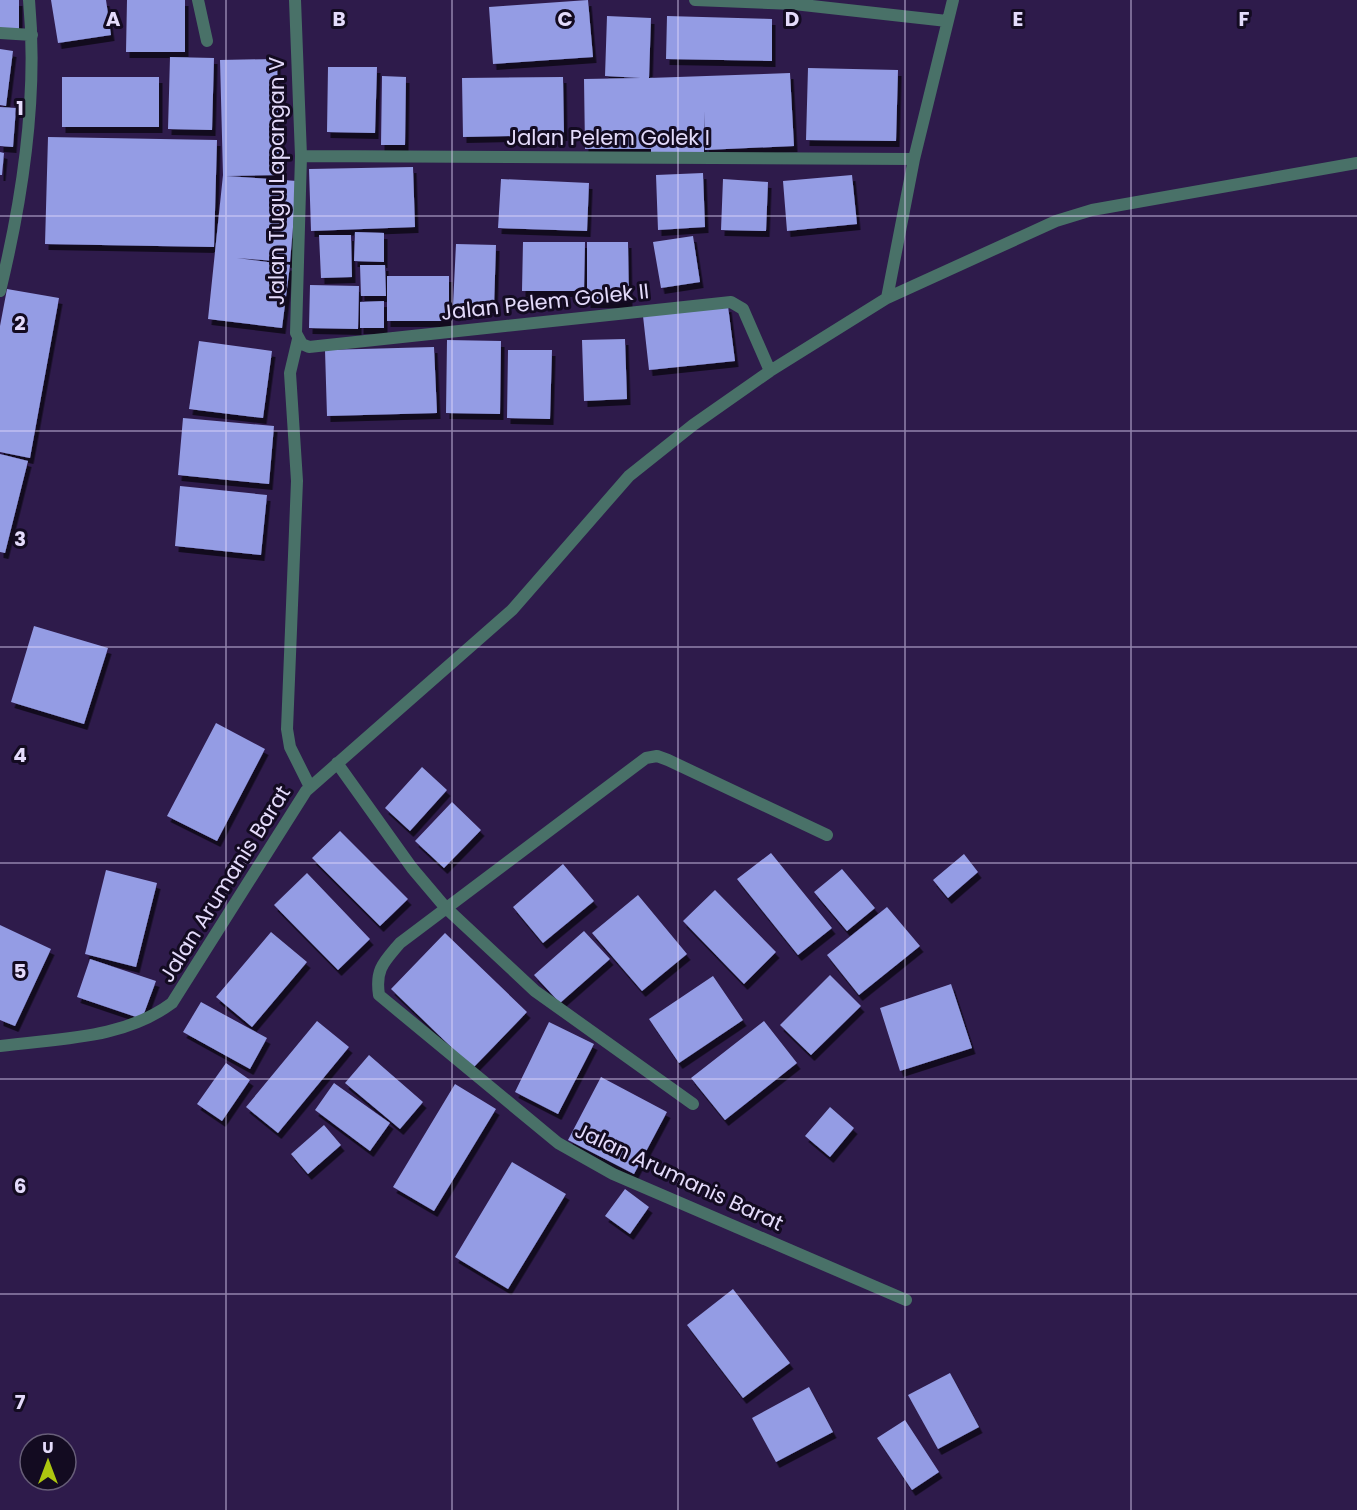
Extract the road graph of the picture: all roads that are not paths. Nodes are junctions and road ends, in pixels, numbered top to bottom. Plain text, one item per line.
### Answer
1 (29, 0) edge
2 (198, 0) edge
3 (295, 0) edge
4 (695, 0) edge
5 (953, 0) edge
6 (947, 21) junction
7 (0, 33) edge
8 (32, 35) junction
9 (207, 41) dead end
10 (301, 156) junction
11 (914, 159) junction
12 (1357, 163) edge
13 (1, 283) edge
14 (887, 298) junction
15 (298, 339) junction
16 (770, 371) junction
17 (337, 763) junction
18 (310, 787) junction
19 (827, 834) dead end
20 (446, 907) junction
21 (0, 1046) edge
22 (693, 1104) dead end
23 (906, 1300) dead end

1 - 8 street
2 - 9 street
3 - 10 street, Jalan Tugu Lapangan V
4 - 6 street
5 - 6 street
6 - 11 street
7 - 8 street
8 - 13 street
10 - 11 street, Jalan Pelem Golek I
10 - 15 street, Jalan Tugu Lapangan V
11 - 14 street
12 - 14 street, Jalan Arumanis Barat
14 - 16 street, Jalan Arumanis Barat
15 - 16 street, Jalan Pelem Golek II
15 - 18 street
16 - 17 street, Jalan Arumanis Barat
17 - 18 street, Jalan Arumanis Barat
17 - 20 street
18 - 21 street, Jalan Arumanis Barat
19 - 20 street, Jalan Arumanis Barat
20 - 22 street
20 - 23 street, Jalan Arumanis Barat

